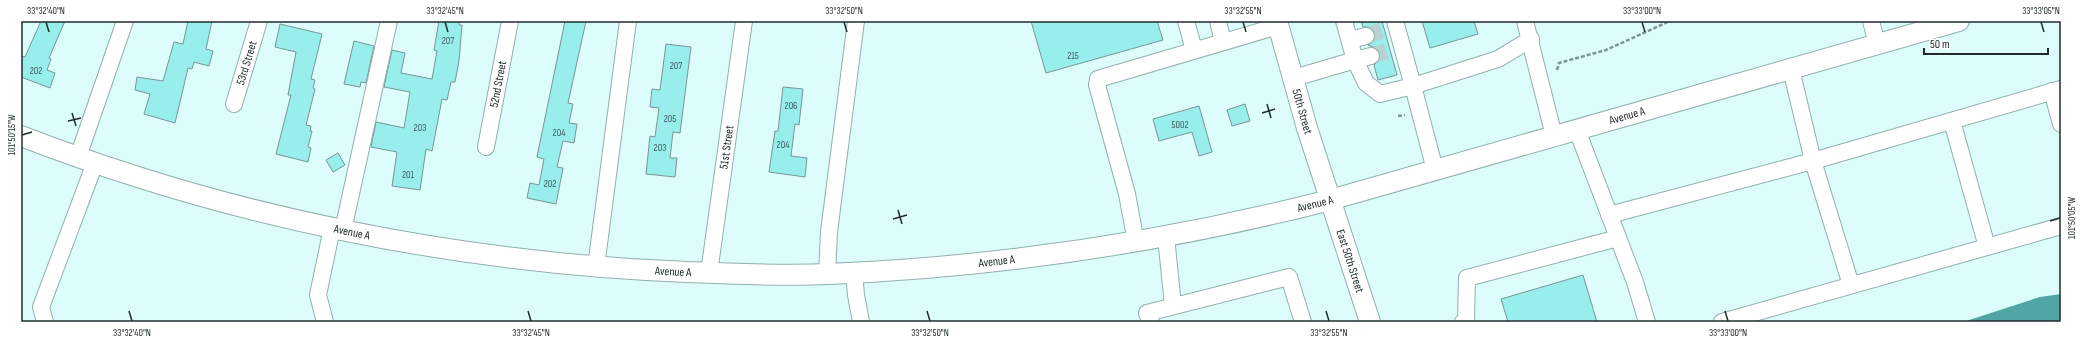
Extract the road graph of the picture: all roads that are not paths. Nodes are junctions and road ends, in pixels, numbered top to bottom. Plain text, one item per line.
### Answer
1 (125, 21) edge
2 (259, 21) edge
3 (389, 21) edge
4 (510, 21) edge
5 (628, 21) edge
6 (744, 21) edge
7 (856, 21) edge
8 (1186, 21) edge
9 (1218, 21) edge
10 (1344, 21) edge
11 (1525, 21) edge
12 (1871, 21) edge
13 (1959, 21) edge
14 (1278, 24) edge
15 (1392, 26) edge
16 (1366, 36) tunnel mouth
17 (1531, 39) junction
18 (1350, 40) junction
19 (1224, 42) junction
20 (1877, 44) junction
21 (1194, 50) junction
22 (1371, 56) tunnel mouth
23 (1355, 60) junction
24 (1791, 69) junction
25 (1294, 78) junction
26 (1413, 86) junction
27 (2056, 90) edge
28 (234, 104) dead end
29 (1952, 121) junction
30 (2061, 124) edge
31 (1577, 130) junction
32 (21, 136) edge
33 (1554, 136) junction
34 (486, 147) dead end
35 (87, 160) junction
36 (1813, 161) junction
37 (1435, 170) junction
38 (1330, 200) junction
39 (1609, 215) junction
40 (2061, 226) edge
41 (338, 229) junction
42 (1166, 237) junction
43 (1618, 238) junction
44 (1136, 242) junction
45 (1987, 247) junction
46 (596, 266) junction
47 (854, 272) junction
48 (709, 273) junction
49 (827, 274) junction
50 (1851, 286) junction
51 (1173, 306) junction
52 (45, 322) edge
53 (325, 322) edge
54 (861, 322) edge
55 (1150, 322) edge
56 (1303, 322) edge
57 (1370, 322) edge
58 (1465, 322) edge
59 (1647, 322) edge
60 (1722, 322) edge

1 - 35 street
2 - 28 street, 53rd Street
3 - 41 street
4 - 34 street, 52nd Street
5 - 46 street
6 - 48 street, 51st Street
7 - 49 street
8 - 21 street
9 - 19 street
10 - 18 street
11 - 17 street
12 - 20 street
13 - 20 main road, Avenue A
14 - 19 street
14 - 25 main road, 50th Street
15 - 26 street
16 - 18 street
17 - 26 street
17 - 33 street
18 - 23 street
19 - 21 street
20 - 24 main road, Avenue A
21 - 44 street
22 - 23 street
23 - 25 street
23 - 26 street
24 - 31 main road, Avenue A
24 - 36 street
25 - 38 main road, 50th Street
26 - 37 street
27 - 29 street
27 - 30 street
29 - 36 street
29 - 45 street
31 - 33 main road, Avenue A
31 - 39 street
32 - 35 main road, Avenue A
33 - 37 main road, Avenue A
35 - 41 main road, Avenue A
35 - 52 street
36 - 39 street
36 - 50 street
37 - 38 main road, Avenue A
38 - 42 main road, Avenue A
38 - 57 main road, East 50th Street
39 - 43 street
40 - 45 street
41 - 46 main road, Avenue A
41 - 53 street
42 - 44 main road, Avenue A
42 - 51 street
43 - 58 street
43 - 59 street
44 - 47 main road, Avenue A
45 - 50 street
46 - 48 main road, Avenue A
47 - 49 main road, Avenue A
47 - 54 street
48 - 49 main road, Avenue A
50 - 60 street
51 - 55 street
51 - 56 street

